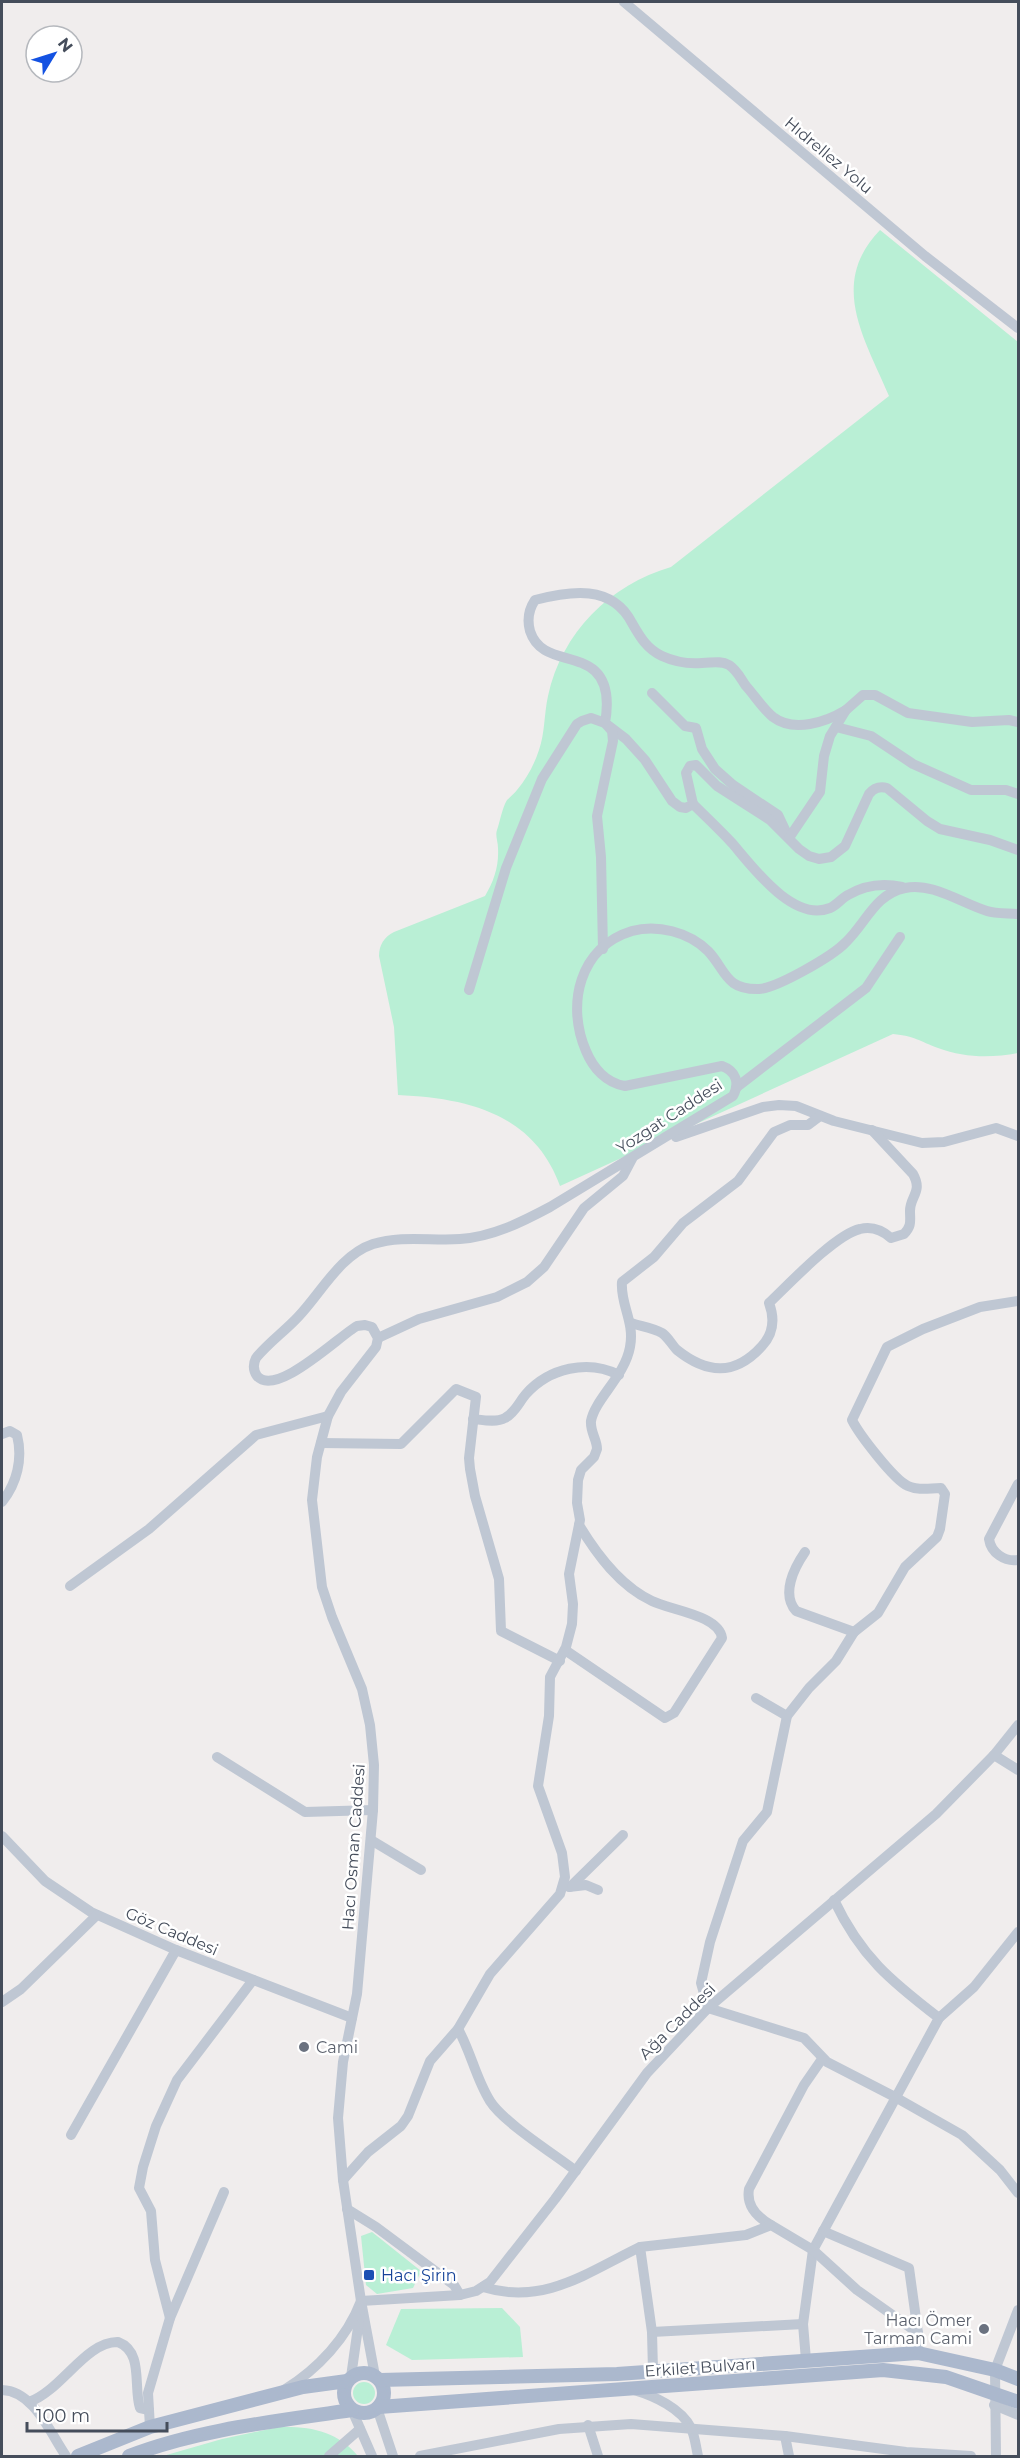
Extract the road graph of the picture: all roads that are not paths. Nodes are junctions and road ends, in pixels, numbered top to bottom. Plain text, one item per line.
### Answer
1 (624, 2) edge
2 (1018, 328) edge
3 (652, 693) dead end
4 (846, 710) junction
5 (1018, 722) edge
6 (606, 723) junction
7 (836, 727) junction
8 (1018, 794) edge
9 (693, 804) junction
10 (789, 838) junction
11 (1018, 850) edge
12 (905, 888) junction
13 (1018, 914) edge
14 (900, 937) dead end
15 (603, 949) junction
16 (469, 990) dead end
17 (737, 1087) junction
18 (820, 1116) junction
19 (872, 1130) junction
20 (1018, 1136) edge
21 (658, 1143) junction
22 (632, 1159) junction
23 (1018, 1301) edge
24 (631, 1323) junction
25 (377, 1343) junction
26 (620, 1375) junction
27 (328, 1416) junction
28 (473, 1419) junction
29 (2, 1434) edge
30 (321, 1443) junction
31 (1018, 1484) edge
32 (2, 1502) edge
33 (579, 1525) junction
34 (805, 1552) dead end
35 (1018, 1560) edge
36 (70, 1586) dead end
37 (854, 1632) junction
38 (562, 1655) junction
39 (756, 1698) dead end
40 (787, 1716) junction
41 (1018, 1725) edge
42 (994, 1755) junction
43 (217, 1757) dead end
44 (1018, 1770) edge
45 (373, 1810) junction
46 (623, 1835) dead end
47 (2, 1836) edge
48 (370, 1840) junction
49 (421, 1870) dead end
50 (566, 1887) junction
51 (598, 1890) dead end
52 (834, 1900) junction
53 (97, 1915) junction
54 (1018, 1932) edge
55 (176, 1950) junction
56 (253, 1980) junction
57 (2, 2002) edge
58 (708, 2008) junction
59 (352, 2018) junction
60 (939, 2018) junction
61 (459, 2029) junction
62 (822, 2059) junction
63 (895, 2097) junction
64 (71, 2135) dead end
65 (576, 2171) junction
66 (343, 2180) junction
67 (224, 2192) dead end
68 (1018, 2193) edge
69 (347, 2209) junction
70 (771, 2225) junction
71 (823, 2231) junction
72 (640, 2247) junction
73 (813, 2250) junction
74 (483, 2287) junction
75 (460, 2295) junction
76 (361, 2301) junction
77 (1018, 2314) edge
78 (170, 2318) junction
79 (803, 2324) junction
80 (652, 2332) junction
81 (918, 2333) junction
82 (918, 2353) junction
83 (806, 2360) junction
84 (995, 2370) junction
85 (653, 2371) junction
86 (378, 2378) junction
87 (349, 2379) junction
88 (1018, 2379) edge
89 (626, 2389) junction
90 (2, 2390) edge
91 (278, 2394) junction
92 (994, 2399) junction
93 (29, 2402) junction
94 (1018, 2402) edge
95 (378, 2407) junction
96 (149, 2410) junction
97 (352, 2410) junction
98 (1018, 2415) edge
99 (588, 2426) junction
100 (150, 2427) junction
101 (691, 2427) junction
102 (360, 2429) junction
103 (785, 2436) junction
104 (66, 2457) edge
105 (78, 2457) edge
106 (129, 2457) edge
107 (329, 2457) edge
108 (372, 2457) edge
109 (393, 2457) edge
110 (420, 2457) edge
111 (598, 2457) edge
112 (698, 2457) edge
113 (789, 2457) edge
114 (971, 2457) edge
115 (996, 2457) edge

1 - 2 street, Hıdrellez Yolu
3 - 10 street
4 - 5 street
4 - 6 street
4 - 7 street
6 - 9 street
6 - 15 street
6 - 16 street
7 - 8 street
7 - 10 street
9 - 10 street
9 - 12 street
10 - 11 street
12 - 13 street
12 - 15 street, Yozgat Caddesi
14 - 17 street
15 - 17 street, Yozgat Caddesi
17 - 21 street, Yozgat Caddesi
18 - 19 street
18 - 21 street
18 - 24 street
19 - 20 street
19 - 24 street
21 - 22 street, Yozgat Caddesi
22 - 25 street
22 - 25 street, Yozgat Caddesi
23 - 37 street
24 - 26 street
25 - 27 street, Hacı Osman Caddesi
26 - 28 street
26 - 33 street
27 - 30 street, Hacı Osman Caddesi
27 - 36 street
28 - 30 street
28 - 38 street
29 - 32 street
30 - 45 street, Hacı Osman Caddesi
31 - 35 street
33 - 38 street
33 - 38 street
34 - 37 street
37 - 40 street
38 - 50 street
39 - 40 street
40 - 58 street
41 - 42 street, Ağa Caddesi
42 - 44 street
42 - 52 street, Ağa Caddesi
43 - 45 street
45 - 48 street, Hacı Osman Caddesi
46 - 50 street
47 - 53 street, Göz Caddesi
48 - 49 street
48 - 59 street, Hacı Osman Caddesi
50 - 51 street
50 - 61 street
52 - 58 street, Ağa Caddesi
52 - 60 street
53 - 55 street, Göz Caddesi
53 - 57 street
54 - 60 street
55 - 56 street, Göz Caddesi
55 - 64 street
56 - 59 street, Göz Caddesi
56 - 78 street
58 - 62 street
58 - 65 street, Ağa Caddesi
59 - 66 street, Hacı Osman Caddesi
60 - 63 street
61 - 65 street
61 - 66 street
62 - 63 street
62 - 70 street
63 - 68 street
63 - 71 street
65 - 74 street, Ağa Caddesi
66 - 69 street, Hacı Osman Caddesi
67 - 78 street
69 - 75 street
69 - 76 street, Hacı Osman Caddesi
70 - 72 street
70 - 73 street
71 - 73 street
71 - 81 street
72 - 74 street
72 - 80 street
73 - 79 street
73 - 81 street
74 - 75 street, Ağa Caddesi
75 - 76 street, Ağa Caddesi
76 - 86 street
76 - 87 street
76 - 91 street
77 - 84 street
78 - 96 street
79 - 80 street
79 - 83 street
80 - 85 street
81 - 82 street
82 - 83 main road, Erkilet Bulvarı
82 - 84 main road, Erkilet Bulvarı
83 - 85 main road, Erkilet Bulvarı
84 - 88 main road, Erkilet Bulvarı
84 - 92 street
85 - 86 main road, Erkilet Bulvarı
86 - 87 main road
86 - 95 main road
87 - 91 main road
87 - 97 main road
89 - 92 main road, Erkilet Bulvarı
89 - 95 main road, Erkilet Bulvarı
89 - 101 street
90 - 93 street
91 - 100 main road
92 - 94 main road, Erkilet Bulvarı
92 - 98 street
92 - 115 street
93 - 96 street
93 - 104 street
95 - 97 main road
95 - 109 street
96 - 100 street
97 - 102 street
97 - 106 main road
99 - 101 street
99 - 110 street
99 - 111 street
100 - 105 main road
101 - 103 street
101 - 112 street
102 - 107 street
102 - 108 street
103 - 113 street
103 - 114 street

